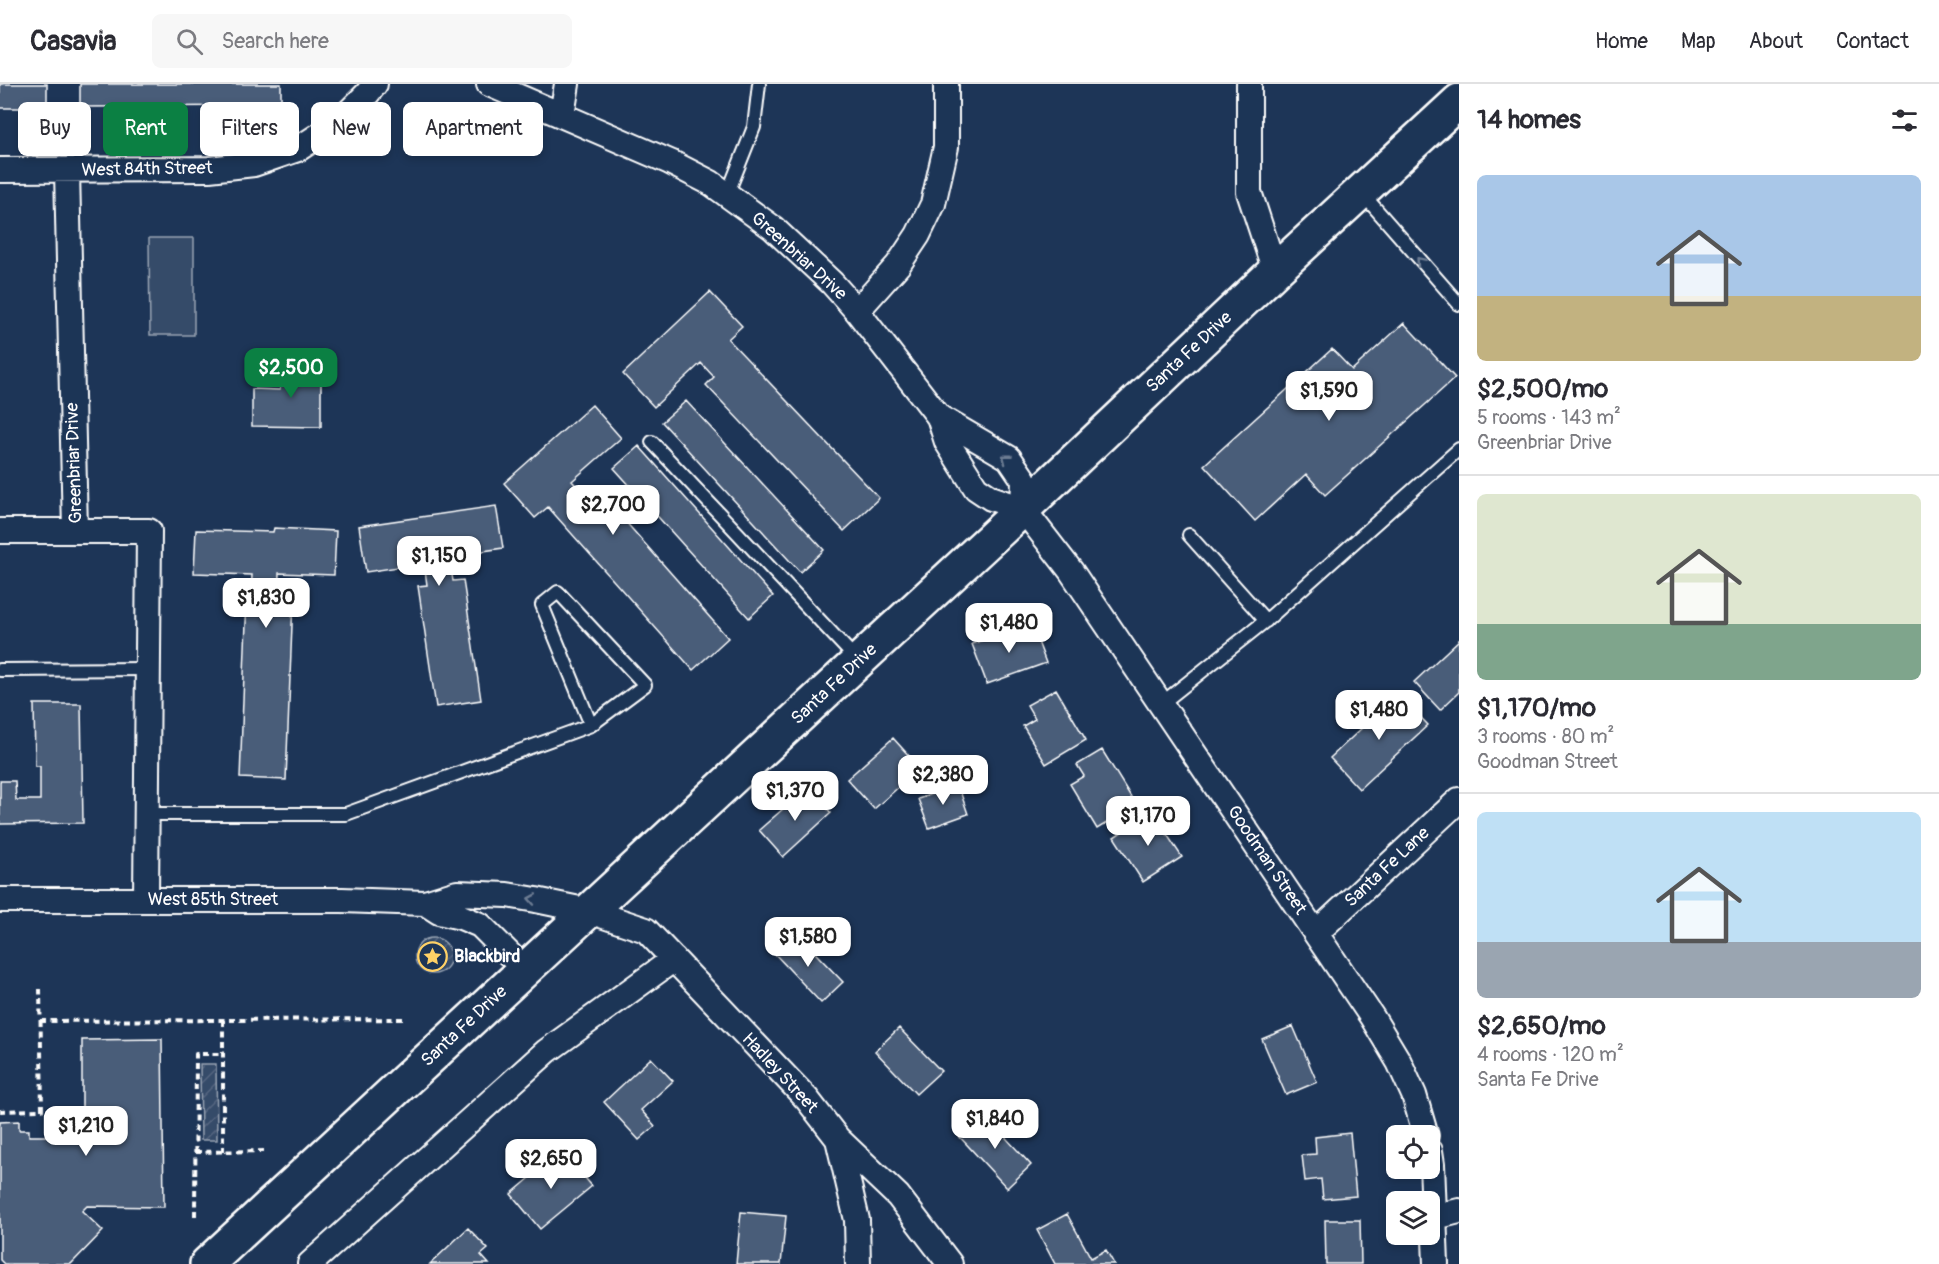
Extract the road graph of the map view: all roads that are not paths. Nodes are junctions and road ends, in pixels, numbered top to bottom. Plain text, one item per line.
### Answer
1 (375, 84) edge
2 (489, 84) edge
3 (567, 84) edge
4 (759, 84) edge
5 (945, 84) edge
6 (1250, 84) edge
7 (1459, 101) edge
8 (562, 115) junction
9 (0, 170) edge
10 (67, 170) junction
11 (1361, 192) junction
12 (727, 195) junction
13 (1275, 271) junction
14 (1459, 304) edge
15 (857, 311) junction
16 (939, 417) junction
17 (652, 442) dead end
18 (1459, 448) edge
19 (1023, 509) junction
20 (0, 531) edge
21 (75, 531) junction
22 (1189, 535) dead end
23 (1266, 621) junction
24 (858, 662) junction
25 (149, 669) junction
26 (0, 670) edge
27 (1161, 704) junction
28 (591, 725) junction
29 (1459, 800) edge
30 (148, 814) junction
31 (146, 899) junction
32 (0, 900) edge
33 (425, 903) junction
34 (589, 911) junction
35 (1316, 933) junction
36 (674, 959) junction
37 (525, 970) junction
38 (1423, 1125) edge
39 (838, 1139) junction
40 (1459, 1211) edge
41 (1440, 1216) edge
42 (1436, 1245) edge
43 (207, 1264) edge
44 (310, 1264) edge
45 (858, 1264) edge
46 (950, 1264) edge
47 (1436, 1264) edge

1 - 10 street, West 84th Street
2 - 8 street, Greenbriar Drive
3 - 8 street
4 - 12 lane
5 - 15 street
6 - 13 street
7 - 11 main road, Santa Fe Drive
8 - 12 street, Greenbriar Drive
9 - 10 street, West 84th Street
10 - 21 street, Greenbriar Drive
11 - 13 main road, Santa Fe Drive
14 -> 11 lane
12 - 15 street, Greenbriar Drive
13 - 19 main road, Santa Fe Drive
15 - 16 street, Greenbriar Drive
16 - 19 street, Greenbriar Drive
19 -> 16 street, Greenbriar Drive
17 - 24 lane
18 - 23 lane
19 - 24 main road, Santa Fe Drive
19 - 27 street, Goodman Street
20 - 21 street
21 - 25 street, Greenbriar Drive
22 - 23 lane
23 - 27 lane
24 - 34 main road, Santa Fe Drive
25 - 26 lane
25 - 30 street, Greenbriar Drive
27 - 35 street, Goodman Street
28 - 28 lane
28 - 30 lane
29 - 35 street, Santa Fe Lane
30 - 31 street, Greenbriar Drive
31 - 32 street, West 85th Street
31 - 33 street, West 85th Street
34 -> 33 street, West 85th Street
33 - 37 street, West 85th Street
34 - 36 street, Hadley Street
34 - 37 main road, Santa Fe Drive
35 - 38 street, Goodman Street
36 - 39 street, Hadley Street
36 - 44 street
37 - 43 main road, Santa Fe Drive
39 - 45 street
39 - 46 street, Hadley Street
40 - 41 street
42 - 47 street

